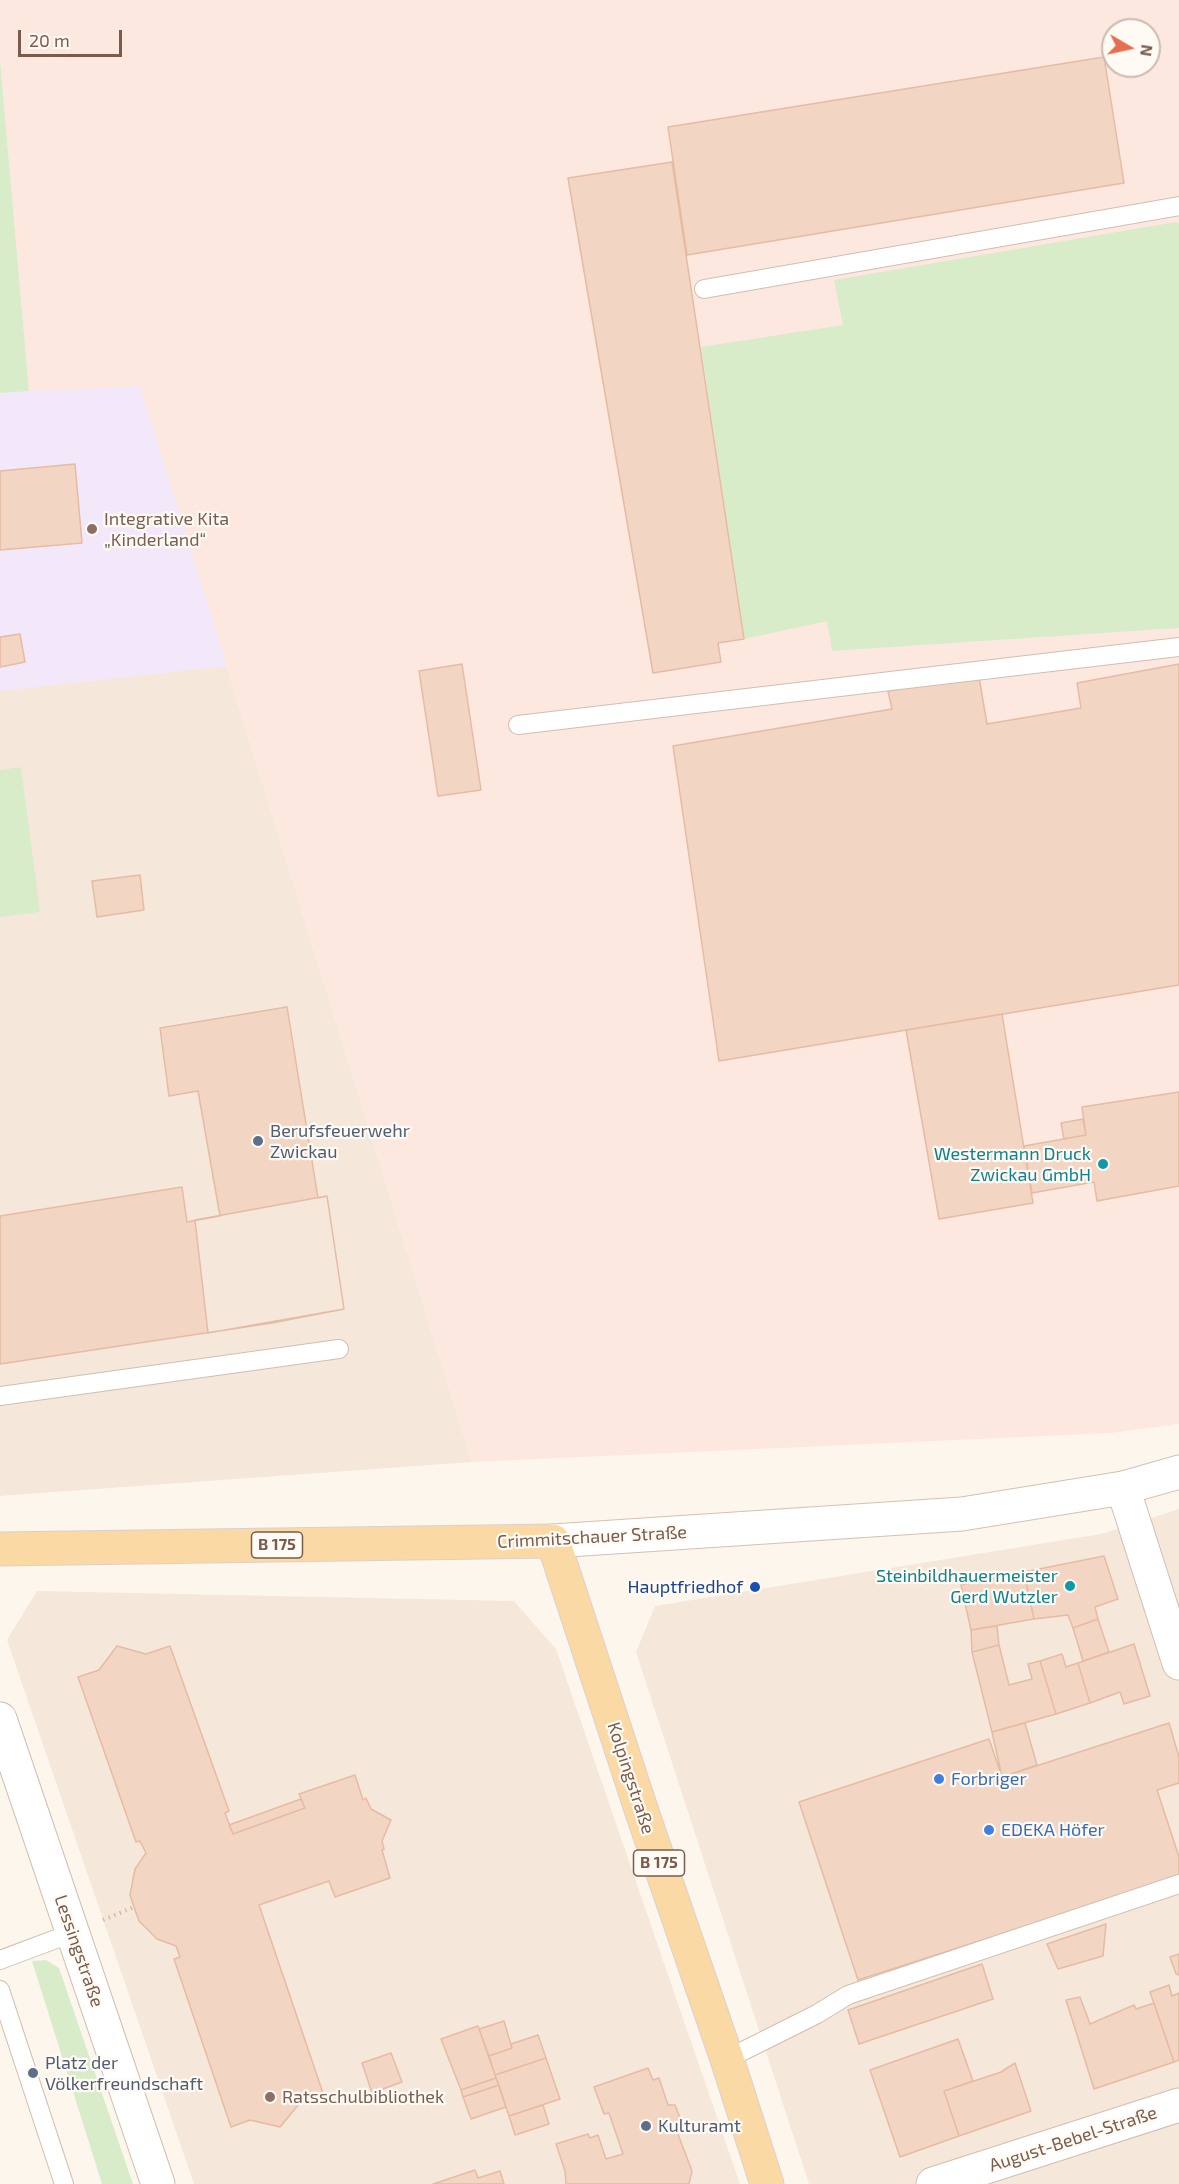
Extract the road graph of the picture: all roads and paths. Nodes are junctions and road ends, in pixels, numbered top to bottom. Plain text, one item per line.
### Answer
1 (1179, 206) edge
2 (704, 289) dead end
3 (1179, 647) edge
4 (518, 725) dead end
5 (339, 1349) dead end
6 (0, 1396) edge
7 (1179, 1472) edge
8 (1123, 1488) junction
9 (553, 1541) junction
10 (0, 1549) edge
11 (1179, 1663) edge
12 (0, 1719) edge
13 (1179, 1884) edge
14 (72, 1933) junction
15 (0, 1960) edge
16 (0, 1990) edge
17 (727, 2058) junction
18 (1179, 2105) edge
19 (64, 2184) edge
20 (158, 2184) edge
21 (767, 2184) edge
22 (933, 2184) edge

1 - 2 lane
3 - 4 lane
5 - 6 lane
7 - 8 street, Crimmitschauer Straße
8 - 9 street, Crimmitschauer Straße
8 - 11 street
9 - 10 main road, Crimmitschauer Straße / B 175
9 - 17 main road, Kolpingstraße / B 175
12 - 14 street, Lessingstraße
13 - 17 lane
14 - 15 lane
14 - 20 street, Lessingstraße
16 - 19 lane
17 - 21 main road, Kolpingstraße / B 175
18 - 22 street, August-Bebel-Straße

